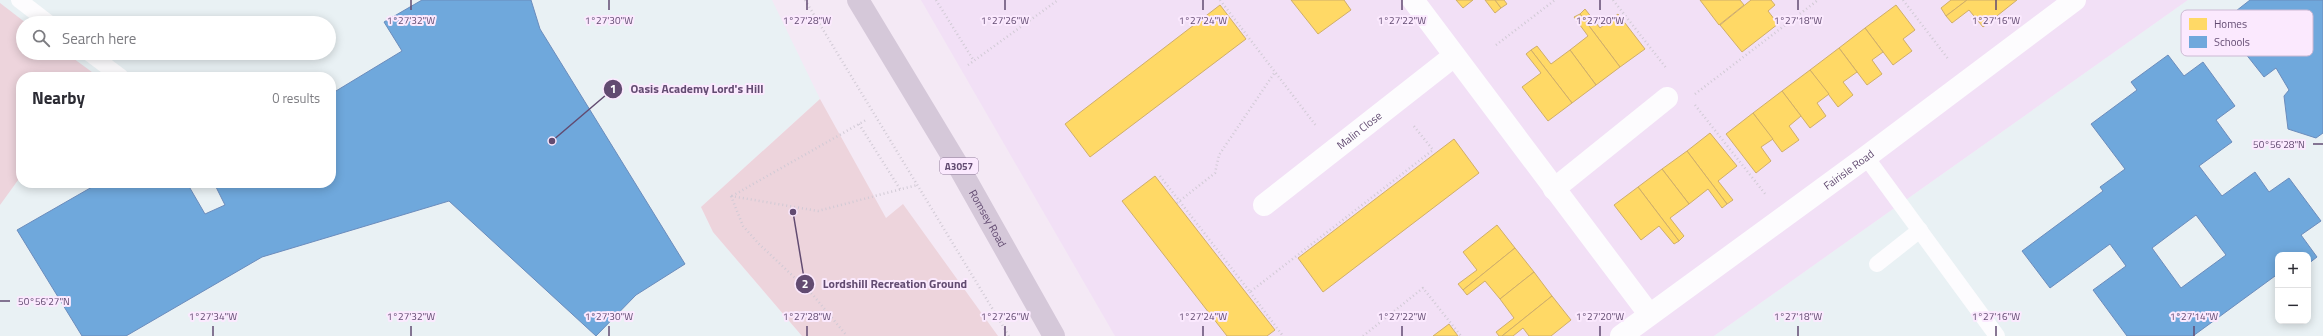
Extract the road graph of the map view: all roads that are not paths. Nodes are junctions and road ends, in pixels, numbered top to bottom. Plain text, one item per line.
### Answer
1 (19, 0) edge
2 (858, 0) edge
3 (1412, 0) edge
4 (2075, 0) edge
5 (41, 16) edge
6 (1454, 56) junction
7 (99, 60) edge
8 (115, 72) edge
9 (1667, 98) dead end
10 (1866, 158) junction
11 (1554, 188) junction
12 (1264, 205) dead end
13 (1920, 230) junction
14 (1877, 264) dead end
15 (1650, 314) junction
16 (1054, 336) edge
17 (1621, 336) edge
18 (1997, 336) edge

1 - 5 lane
2 - 16 main road, Romsey Road / A3057
3 - 6 street
4 - 10 street, Fairisle Road
6 - 11 street
6 - 12 street, Malin Close
7 - 8 lane
9 - 11 street
10 - 13 lane
10 - 15 street, Fairisle Road
11 - 15 street
13 - 14 lane
13 - 18 lane
15 - 17 street, Fairisle Road

